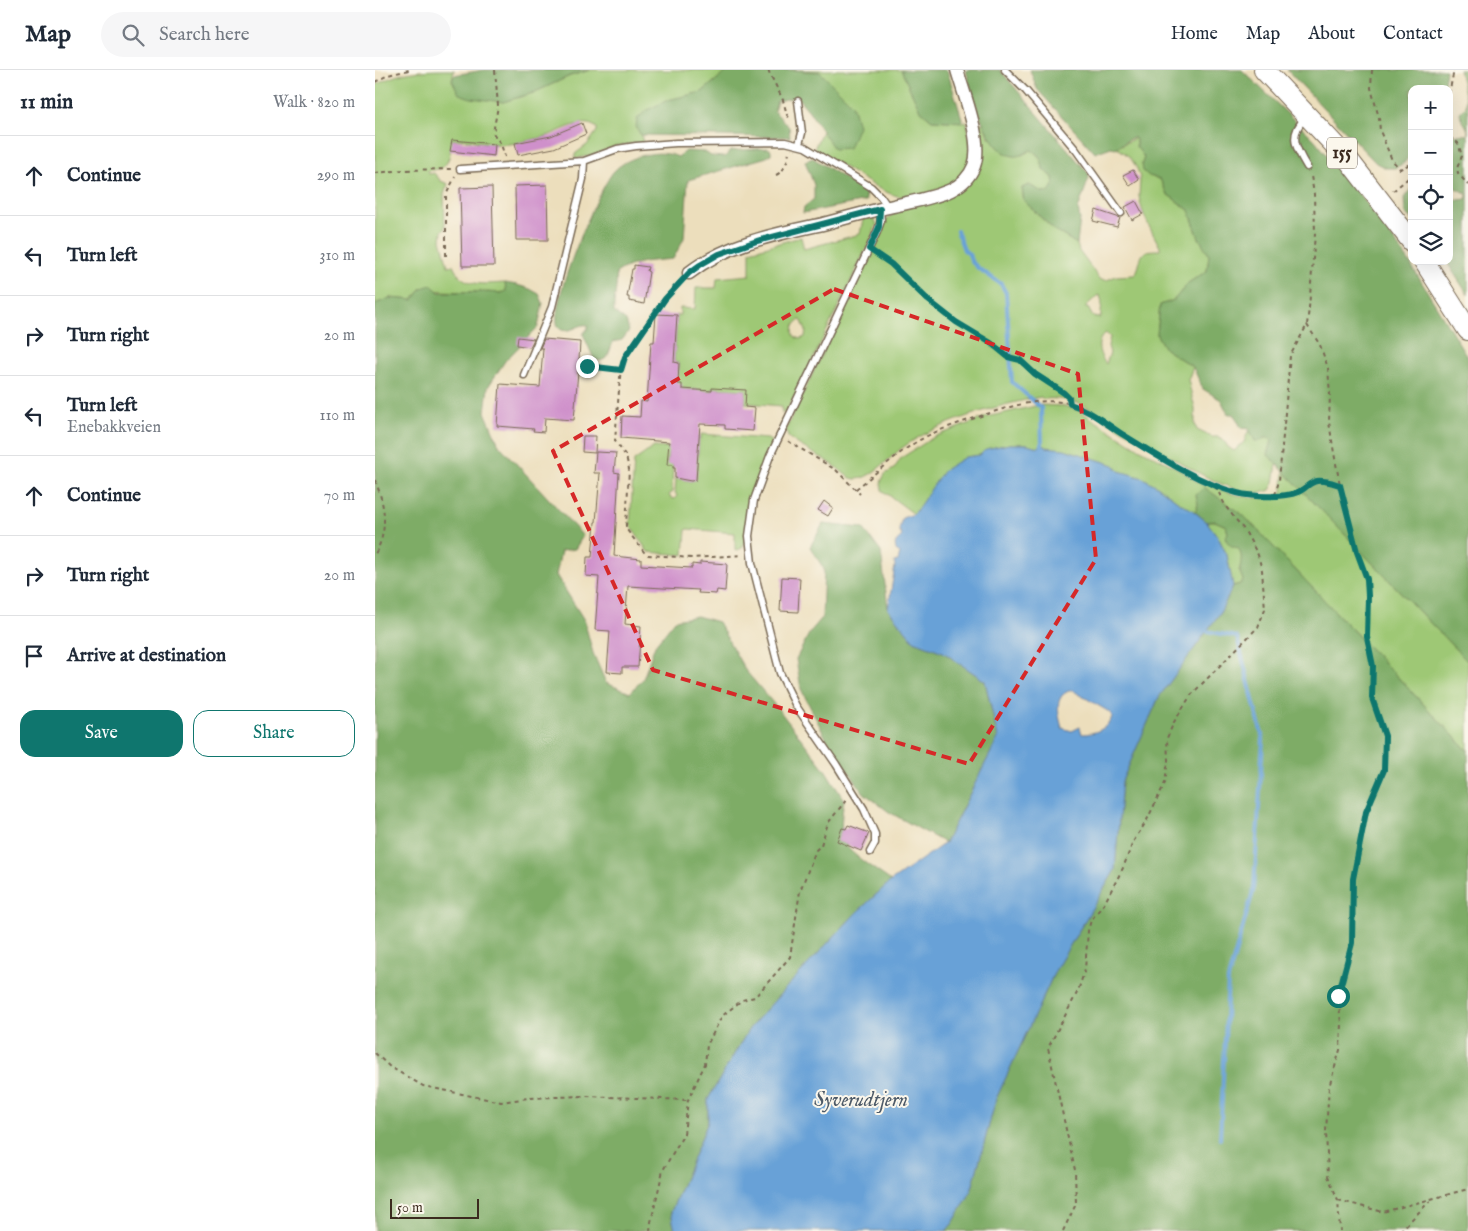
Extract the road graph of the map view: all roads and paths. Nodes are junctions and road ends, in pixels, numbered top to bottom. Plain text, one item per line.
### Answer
1 (409, 70) edge
2 (495, 70) edge
3 (768, 70) edge
4 (957, 70) edge
5 (1005, 70) edge
6 (1264, 70) edge
7 (1373, 70) edge
8 (1455, 70) edge
9 (375, 82) edge
10 (1451, 85) edge
11 (783, 100) dead end
12 (798, 101) dead end
13 (1308, 115) junction
14 (1453, 139) edge
15 (795, 144) junction
16 (583, 162) junction
17 (1408, 165) edge
18 (507, 167) junction
19 (1307, 167) joint
20 (460, 169) junction
21 (375, 173) edge
22 (776, 175) dead end
23 (1408, 178) edge
24 (1468, 185) edge
25 (1380, 200) junction
26 (884, 208) junction
27 (1121, 213) dead end
28 (1408, 237) edge
29 (869, 249) junction
30 (446, 256) dead end
31 (1427, 265) edge
32 (689, 273) joint
33 (1307, 325) junction
34 (1468, 330) edge
35 (587, 366) dead end
36 (621, 370) junction
37 (524, 375) dead end
38 (1070, 404) junction
39 (779, 436) junction
40 (375, 480) edge
41 (1215, 485) junction
42 (1340, 485) junction
43 (856, 489) junction
44 (860, 494) dead end
45 (1275, 495) junction
46 (375, 554) edge
47 (751, 554) junction
48 (853, 791) junction
49 (870, 852) dead end
50 (375, 1053) edge
51 (688, 1100) junction
52 (1468, 1190) edge
53 (1338, 1200) junction
54 (1430, 1201) junction
55 (650, 1231) edge
56 (1063, 1231) edge
57 (1340, 1231) edge
58 (1400, 1231) edge

1 - 9 path
2 - 18 path
3 - 11 path
4 - 26 street
5 - 27 lane
6 - 13 main road, 155
7 - 17 path
8 - 10 path
12 - 15 lane
13 - 19 lane
13 - 25 main road, 155
14 - 24 path
15 - 16 lane
15 - 22 path
15 - 26 lane
16 - 18 lane
16 - 37 lane
18 - 20 lane
19 - 33 path
20 - 21 path
20 - 30 path
23 - 25 path
25 - 28 main road, 155
26 - 29 lane
26 - 32 street
29 - 38 path
29 - 39 lane
31 - 34 main road
32 - 36 path
33 - 42 path
33 - 45 path
35 - 36 path
36 - 47 path
38 - 41 path
38 - 43 path
39 - 43 path
39 - 47 lane
40 - 46 path
41 - 45 path
41 - 56 path
42 - 45 path
42 - 53 path
43 - 44 path
47 - 48 lane
48 - 49 lane
48 - 51 path
50 - 51 path
51 - 55 path
52 - 54 path
53 - 54 path
53 - 57 path
54 - 58 path

